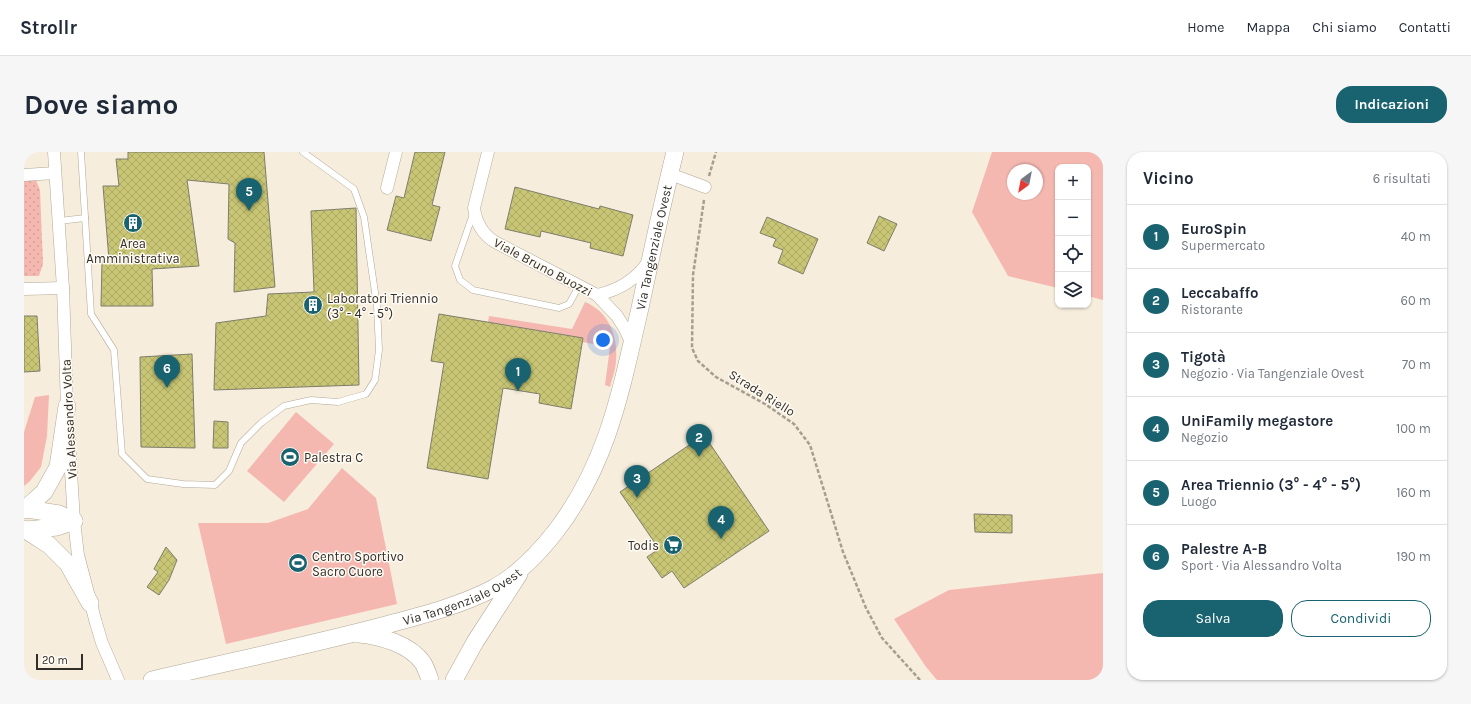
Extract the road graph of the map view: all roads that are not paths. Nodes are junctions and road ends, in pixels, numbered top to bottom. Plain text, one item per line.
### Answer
1 (54, 152) edge
2 (81, 152) edge
3 (303, 152) edge
4 (396, 152) edge
5 (488, 152) edge
6 (675, 152) edge
7 (55, 173) junction
8 (670, 174) junction
9 (24, 175) edge
10 (705, 187) road end
11 (387, 188) dead end
12 (474, 208) junction
13 (85, 218) junction
14 (58, 221) junction
15 (651, 258) junction
16 (579, 286) junction
17 (63, 288) junction
18 (24, 289) edge
19 (597, 296) junction
20 (632, 344) junction
21 (67, 406) junction
22 (25, 510) edge
23 (74, 521) junction
24 (25, 529) edge
25 (523, 567) junction
26 (90, 602) junction
27 (353, 634) junction
28 (118, 680) edge
29 (152, 680) edge
30 (430, 680) edge
31 (454, 680) edge

1 - 7 street, Via Alessandro Volta
2 - 13 lane
3 - 13 lane
4 - 11 street
5 - 12 street
6 - 8 main road, Via Tangenziale Ovest
7 - 9 street
7 - 14 street, Via Alessandro Volta
8 - 10 street
8 - 15 main road, Via Tangenziale Ovest
12 - 16 street, Viale Bruno Buozzi
12 - 16 lane
13 - 14 lane
14 - 17 street, Via Alessandro Volta
15 - 19 street, Viale Bruno Buozzi
15 - 20 main road, Via Tangenziale Ovest
16 - 19 street, Viale Bruno Buozzi
17 - 18 street
17 - 21 street, Via Alessandro Volta
19 - 20 street, Via Tangenziale Ovest
20 - 25 main road, Via Tangenziale Ovest
21 - 22 main road
21 - 23 street, Via Alessandro Volta
22 - 23 main road
23 - 24 main road
23 - 26 street, Via Alessandro Volta
24 - 26 main road
25 - 27 main road, Via Tangenziale Ovest
25 - 31 main road
26 - 28 street, Via Alessandro Volta
27 - 29 main road, Via Tangenziale Ovest
27 - 30 main road

